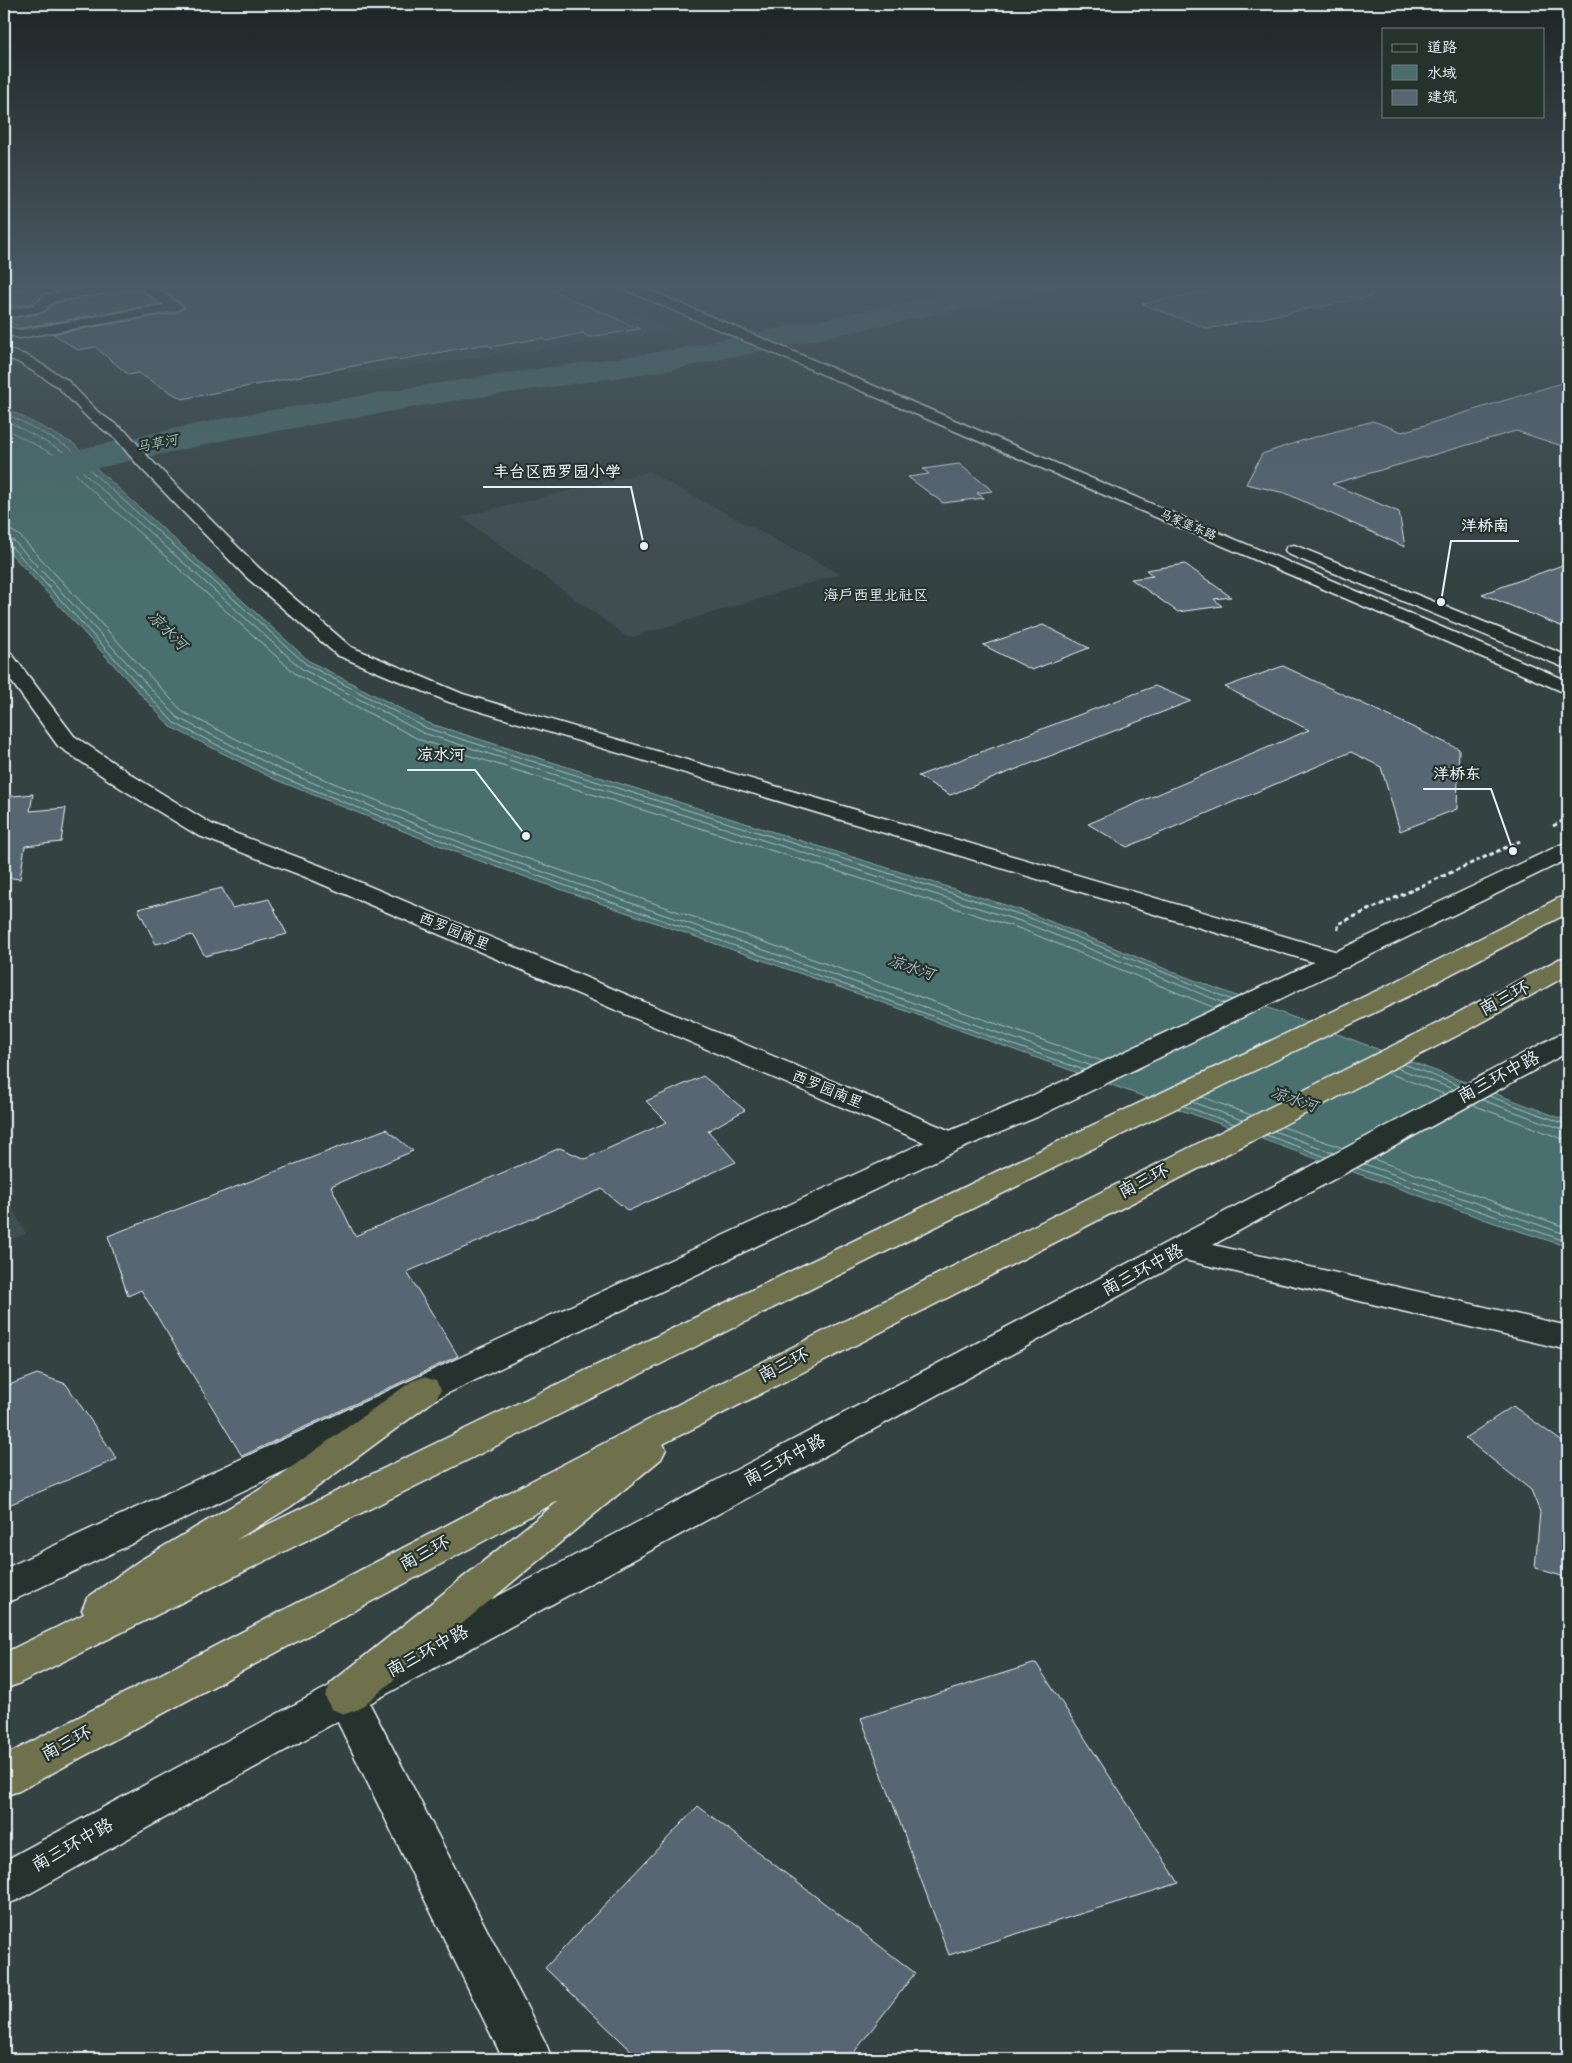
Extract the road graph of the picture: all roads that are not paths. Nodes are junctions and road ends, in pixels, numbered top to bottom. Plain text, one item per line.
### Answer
1 (56, 379) edge
2 (850, 379) edge
3 (878, 379) edge
4 (1133, 484) dead end
5 (1279, 544) dead end
6 (4, 657) edge
7 (1568, 663) edge
8 (1568, 688) edge
9 (1568, 850) edge
10 (1568, 903) edge
11 (1339, 961) junction
12 (1568, 965) edge
13 (1556, 1048) edge
14 (950, 1142) junction
15 (1183, 1249) junction
16 (1568, 1338) edge
17 (424, 1390) junction
18 (695, 1411) junction
19 (4, 1587) edge
20 (45, 1651) junction
21 (4, 1672) edge
22 (345, 1696) junction
23 (4, 1777) edge
24 (4, 1884) edge
25 (528, 2059) edge

1 - 11 street
2 - 8 street, 马家堡东路
3 - 4 street
5 - 7 street
6 - 14 street, 西罗园南里
9 - 11 street
10 - 20 highway
11 - 14 street
12 - 18 highway, 南三环
13 - 15 street, 南三环中路
14 - 17 street
15 - 16 street
15 - 22 street, 南三环中路
17 - 19 street
17 - 20 highway
18 - 22 highway
18 - 23 highway, 南三环
20 - 21 highway
22 - 24 street, 南三环中路
22 - 25 street

